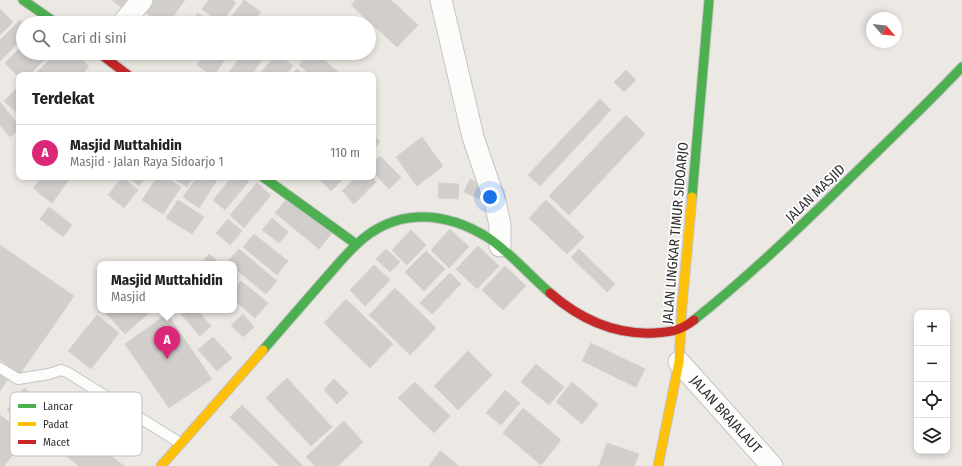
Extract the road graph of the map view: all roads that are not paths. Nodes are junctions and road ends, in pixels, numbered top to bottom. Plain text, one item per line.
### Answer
1 (23, 0) edge
2 (142, 0) edge
3 (442, 0) edge
4 (709, 0) edge
5 (46, 16) edge
6 (129, 16) edge
7 (108, 60) edge
8 (962, 67) edge
9 (124, 72) edge
10 (267, 180) edge
11 (356, 244) junction
12 (500, 246) junction
13 (680, 330) junction
14 (679, 362) junction
15 (0, 368) edge
16 (99, 392) edge
17 (142, 419) edge
18 (180, 443) junction
19 (162, 466) edge
20 (658, 466) edge
21 (772, 466) edge

1 - 5 street
2 - 6 street
3 - 12 street
4 - 13 street, JALAN LINGKAR TIMUR SIDOARJO
7 - 9 street
8 - 13 street, JALAN MASJID
10 - 11 street
11 - 12 street
11 - 18 street
12 - 13 street
13 - 14 street, JALAN LINGKAR TIMUR SIDOARJO
14 - 20 street, JALAN LINGKAR TIMUR SIDOARJO
14 - 21 street, JALAN BRAJALAUT
15 - 16 lane
17 - 18 lane
18 - 19 street

